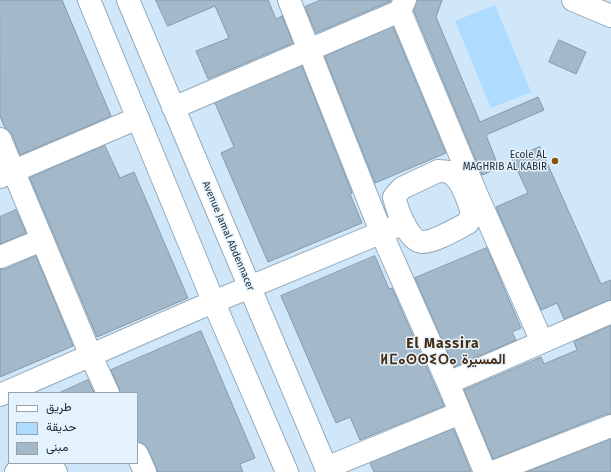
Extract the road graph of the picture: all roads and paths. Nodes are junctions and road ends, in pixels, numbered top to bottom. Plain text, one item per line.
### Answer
1 (89, 0) edge
2 (128, 0) edge
3 (573, 0) edge
4 (291, 1) edge
5 (402, 6) edge
6 (611, 16) edge
7 (309, 49) junction
8 (173, 108) junction
9 (138, 118) junction
10 (0, 139) edge
11 (7, 174) edge
12 (469, 190) junction
13 (404, 223) junction
14 (381, 232) junction
15 (42, 240) junction
16 (0, 257) edge
17 (250, 287) junction
18 (214, 303) junction
19 (611, 312) edge
20 (542, 342) junction
21 (91, 356) junction
22 (448, 383) junction
23 (108, 392) edge
24 (0, 395) edge
25 (460, 413) junction
26 (611, 426) edge
27 (138, 456) edge
28 (35, 464) edge
29 (48, 464) edge
30 (327, 470) edge
31 (16, 472) edge
32 (56, 472) edge
33 (146, 472) edge
34 (286, 472) edge
35 (485, 472) edge
36 (493, 472) edge

1 - 9 street
2 - 8 street, Avenue Jamal Abdennacer
3 - 6 street
4 - 7 street
5 - 7 street
5 - 12 street
7 - 8 street
7 - 14 street
8 - 17 street, Avenue Jamal Abdennacer
9 - 11 street
9 - 18 street
10 - 11 street
11 - 15 street
12 - 13 street
12 - 13 street
12 - 20 street
13 - 14 street
14 - 17 street
14 - 22 street
15 - 16 street
15 - 21 street
17 - 18 street
17 - 30 street, Avenue Jamal Abdennacer
18 - 21 street
18 - 34 street
19 - 20 street
20 - 22 street
21 - 23 street
21 - 24 street
22 - 25 street
25 - 30 street
25 - 35 street
26 - 36 street
27 - 33 street
28 - 31 street
29 - 32 street

